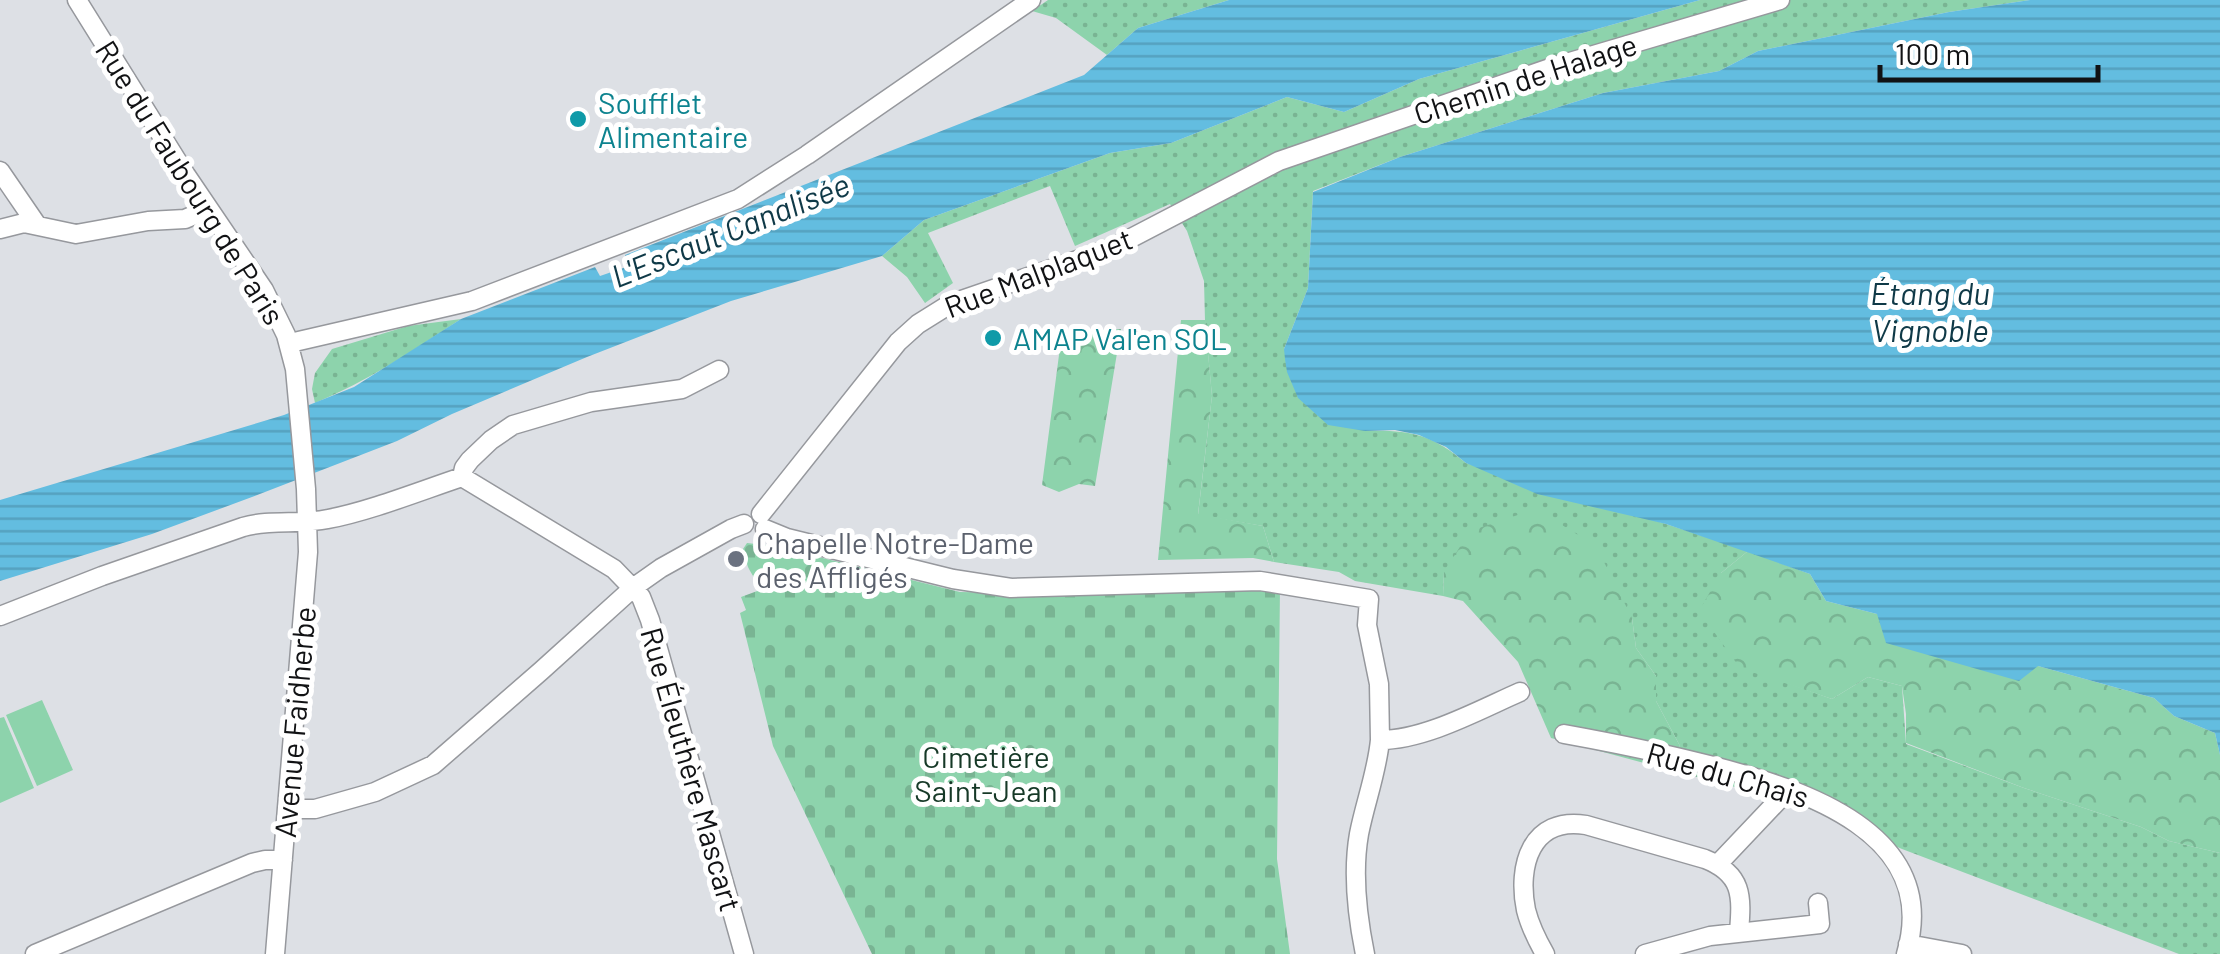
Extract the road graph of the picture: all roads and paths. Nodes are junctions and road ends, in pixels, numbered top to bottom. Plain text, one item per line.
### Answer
1 (77, 0) edge
2 (1032, 0) edge
3 (1780, 0) edge
4 (1272, 164) joint
5 (0, 171) edge
6 (208, 208) junction
7 (37, 225) junction
8 (0, 228) edge
9 (290, 343) junction
10 (719, 370) dead end
11 (462, 478) junction
12 (306, 489) joint
13 (308, 522) junction
14 (763, 522) junction
15 (634, 587) junction
16 (0, 616) edge
17 (1520, 692) dead end
18 (1564, 734) dead end
19 (1380, 740) junction
20 (1789, 789) junction
21 (288, 809) junction
22 (282, 860) junction
23 (1717, 864) junction
24 (1818, 903) dead end
25 (1739, 932) junction
26 (1907, 949) edge
27 (36, 954) edge
28 (275, 954) edge
29 (744, 954) edge
30 (1365, 954) edge
31 (1545, 954) edge
32 (1645, 954) edge
33 (1962, 954) edge

1 - 6 street, Rue du Faubourg de Paris
2 - 9 street
3 - 4 street, Chemin de Halage
4 - 14 street, Rue Malplaquet
5 - 7 street
6 - 7 street
6 - 9 street, Rue du Faubourg de Paris
7 - 8 street
9 - 12 street, Rue du Faubourg de Paris
10 - 11 street
11 - 13 street
11 - 15 street
12 - 13 street, Avenue Faidherbe
13 - 16 street
13 - 21 street, Avenue Faidherbe
14 - 15 street
14 - 19 street
15 - 21 street
15 - 29 street, Rue Éleuthère Mascart
17 - 19 street
18 - 20 street, Rue du Chais
19 - 30 street
20 - 23 street
20 - 26 street, Rue du Chais
21 - 22 street, Avenue Faidherbe
22 - 27 street
22 - 28 street, Avenue Faidherbe
23 - 25 street
23 - 31 street
24 - 25 street
25 - 32 street
26 - 33 street

